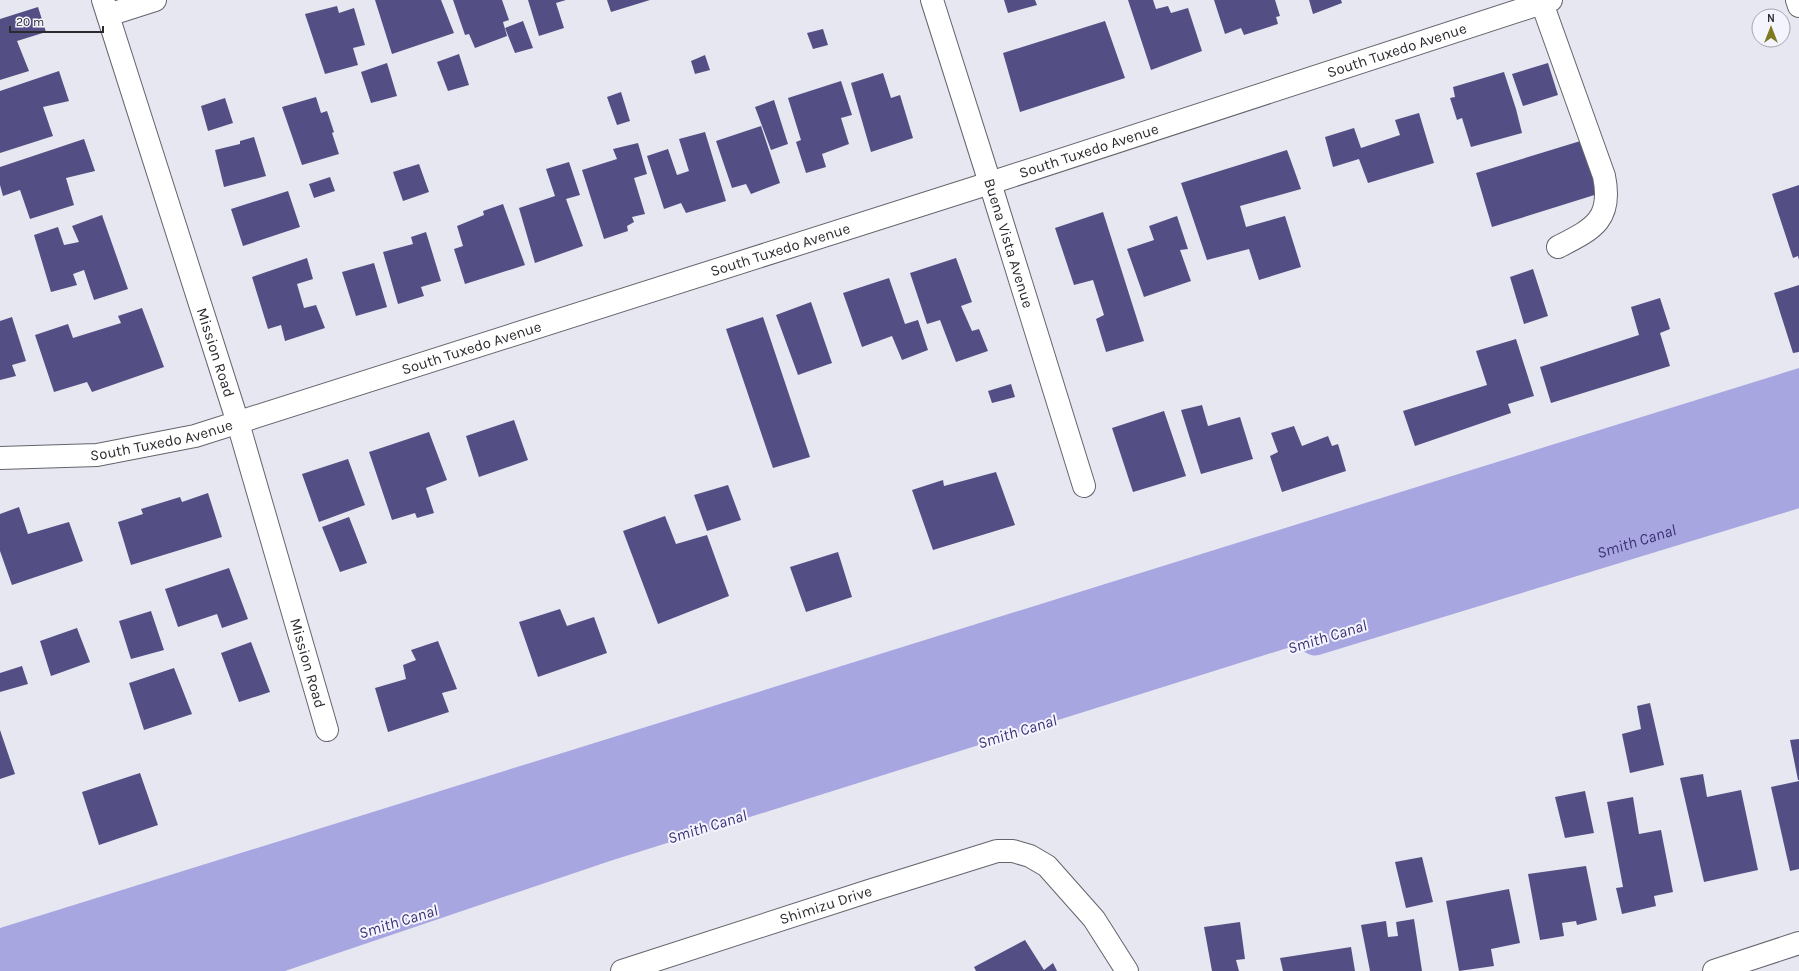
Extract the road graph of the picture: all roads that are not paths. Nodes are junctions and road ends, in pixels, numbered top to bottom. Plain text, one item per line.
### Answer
1 (155, 0) edge
2 (932, 0) edge
3 (1797, 0) edge
4 (1546, 2) edge
5 (1799, 6) edge
6 (105, 8) edge
7 (990, 183) junction
8 (1558, 248) dead end
9 (238, 423) junction
10 (0, 458) edge
11 (1084, 486) dead end
12 (327, 730) dead end
13 (1799, 943) edge
14 (622, 971) edge
15 (1127, 971) edge
16 (1714, 971) edge

1 - 6 street
2 - 7 street, Buena Vista Avenue
3 - 5 street
4 - 7 street, South Tuxedo Avenue
4 - 8 street
6 - 9 street, Mission Road
7 - 9 street, South Tuxedo Avenue
7 - 11 street, Buena Vista Avenue
9 - 10 street, South Tuxedo Avenue
9 - 12 street, Mission Road
13 - 16 street
14 - 15 street, Shimizu Drive

